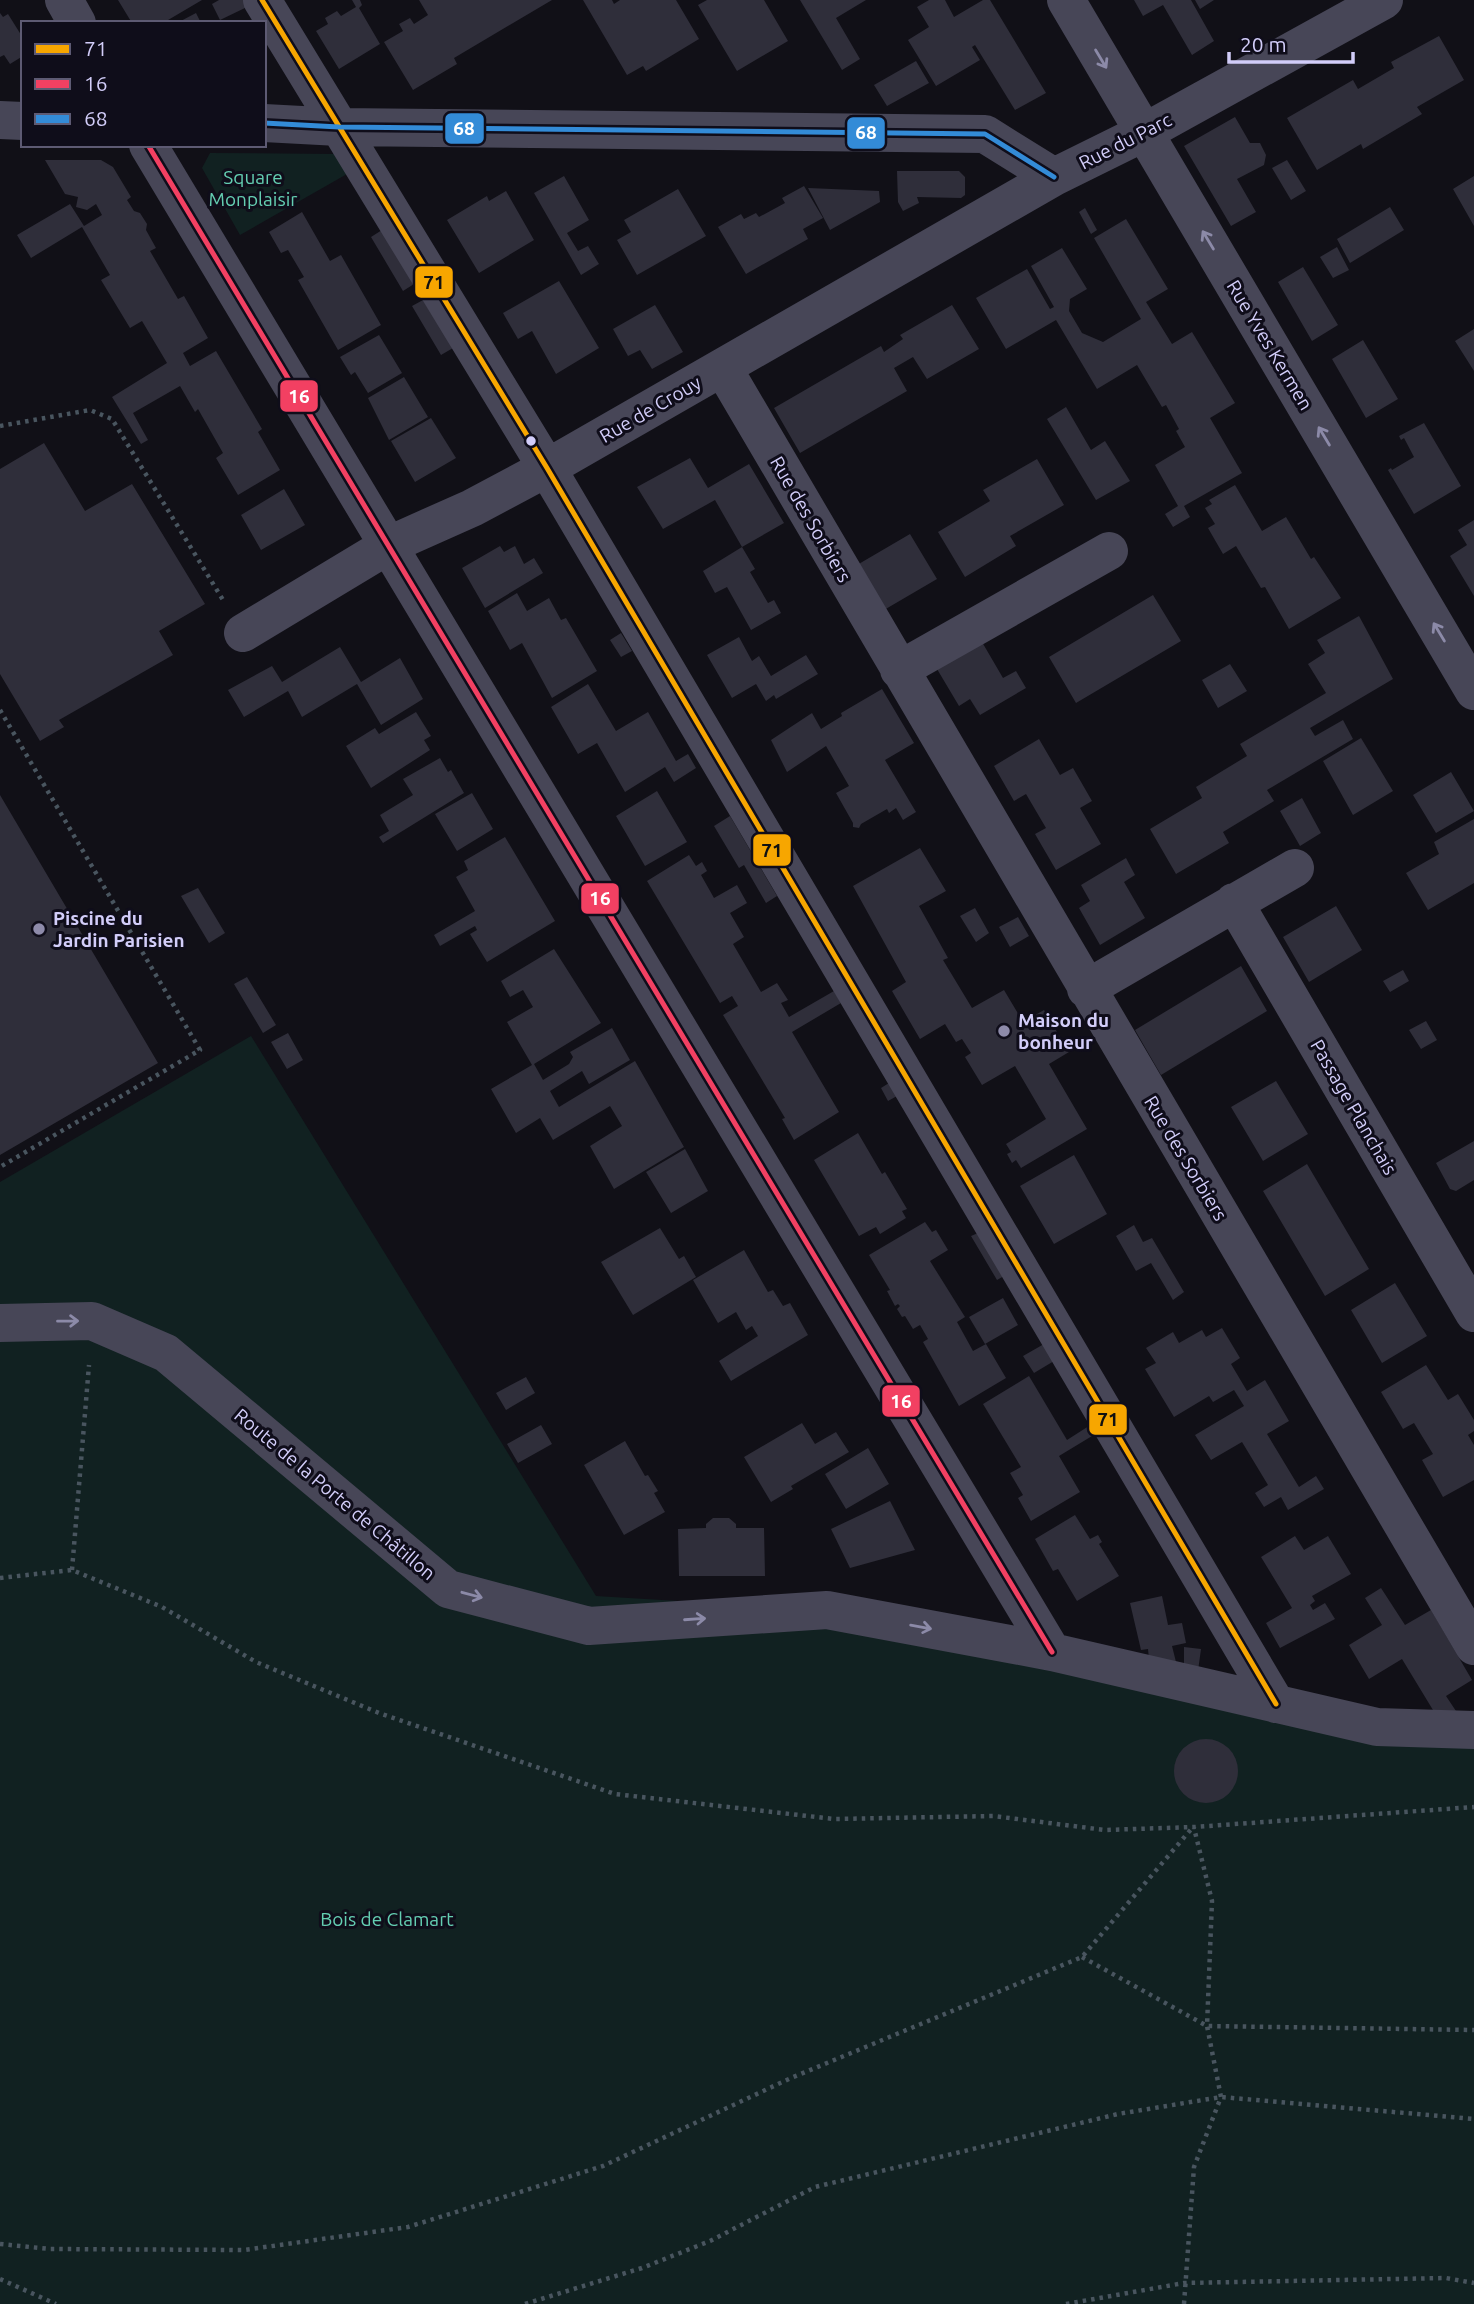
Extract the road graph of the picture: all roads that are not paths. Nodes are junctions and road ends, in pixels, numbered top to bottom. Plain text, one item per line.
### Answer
1 (64, 0) edge
2 (262, 0) edge
3 (1066, 0) edge
4 (1380, 1) edge
5 (76, 21) edge
6 (0, 120) edge
7 (21, 121) edge
8 (266, 123) edge
9 (339, 127) junction
10 (1144, 132) junction
11 (149, 147) edge
12 (1054, 177) junction
13 (723, 368) junction
14 (547, 468) junction
15 (389, 545) junction
16 (1109, 551) dead end
17 (243, 633) road end
18 (899, 670) junction
19 (1474, 691) edge
20 (1294, 868) dead end
21 (1234, 902) junction
22 (1086, 989) junction
23 (1474, 1312) edge
24 (0, 1322) edge
25 (1474, 1646) edge
26 (1052, 1651) junction
27 (1276, 1704) junction
28 (1474, 1730) edge

1 - 5 street
2 - 9 street
3 -> 10 street, Rue Yves Kermen
4 - 10 street, Rue du Parc
6 - 7 street
8 - 9 street
9 - 12 street
9 - 14 street
10 - 12 street, Rue du Parc
19 -> 10 street, Rue Yves Kermen
11 - 15 street
12 - 13 street, Rue de Crouy
13 - 14 street, Rue de Crouy
13 - 18 street, Rue des Sorbiers
14 - 15 street, Rue de Crouy
14 - 27 street
15 - 17 street, Rue de Crouy
15 - 26 street
16 - 18 street
18 - 22 street, Rue des Sorbiers
20 - 21 street
21 - 22 street
21 - 23 street, Passage Planchais
22 - 25 street, Rue des Sorbiers
24 -> 26 street, Route de la Porte de Châtillon
26 - 27 street, Route de la Porte de Châtillon
27 - 28 street, Route de la Porte de Châtillon

